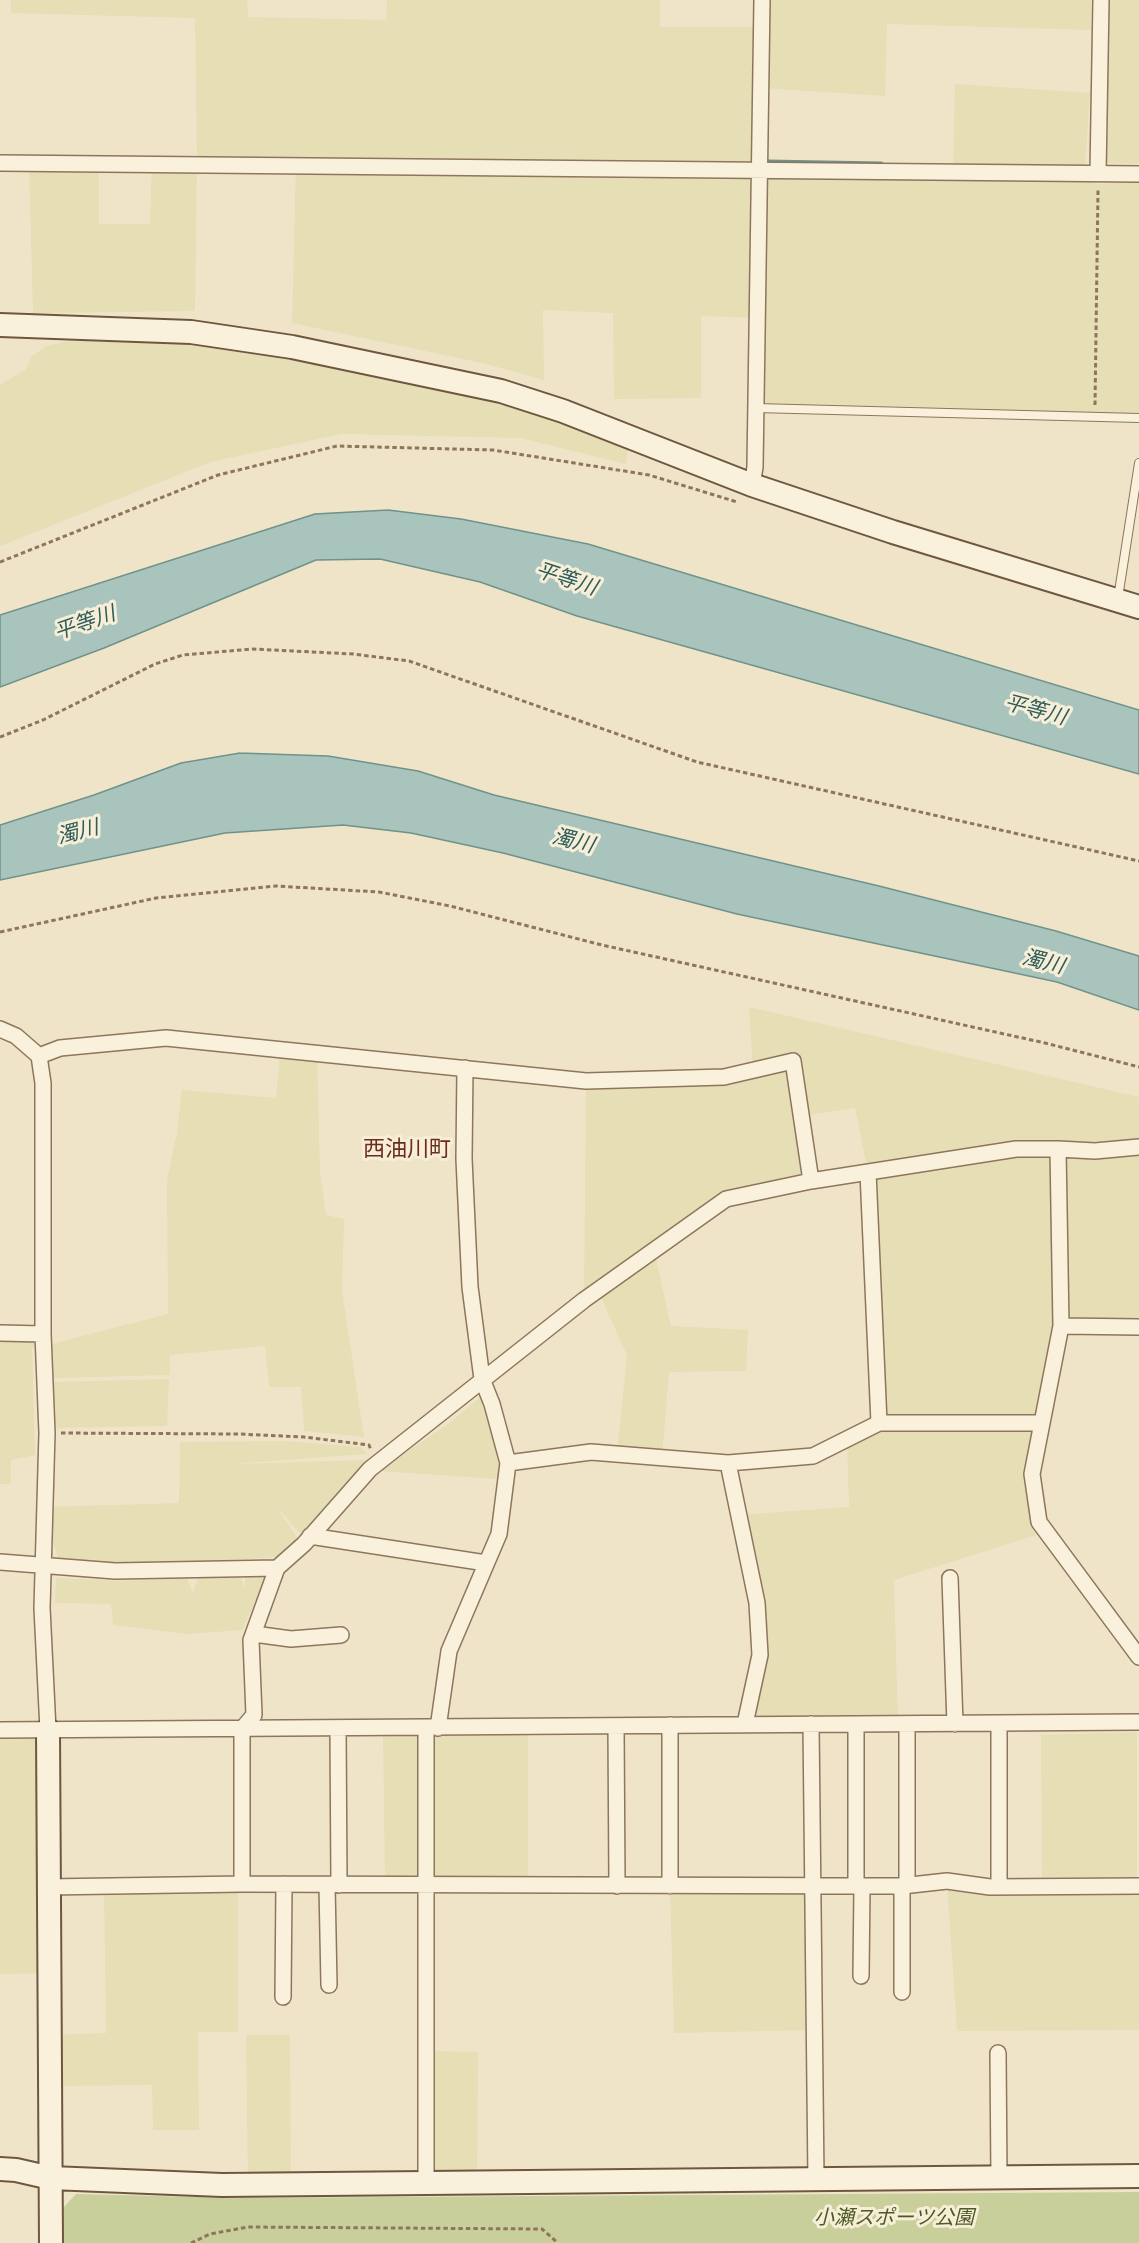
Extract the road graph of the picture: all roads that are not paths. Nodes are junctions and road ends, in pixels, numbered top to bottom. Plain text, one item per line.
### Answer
1 (762, 0) edge
2 (1101, 0) edge
3 (0, 163) edge
4 (760, 169) junction
5 (1098, 173) junction
6 (1139, 174) edge
7 (0, 326) edge
8 (756, 408) junction
9 (1139, 418) edge
10 (1139, 463) edge
11 (746, 494) junction
12 (1128, 603) edge
13 (0, 1029) edge
14 (39, 1056) junction
15 (465, 1068) junction
16 (1139, 1147) edge
17 (1058, 1149) junction
18 (868, 1172) junction
19 (811, 1181) junction
20 (1061, 1326) junction
21 (1139, 1327) edge
22 (0, 1333) edge
23 (44, 1334) junction
24 (482, 1378) junction
25 (879, 1423) junction
26 (1042, 1423) junction
27 (508, 1463) junction
28 (728, 1463) junction
29 (310, 1536) junction
30 (0, 1562) edge
31 (486, 1563) junction
32 (44, 1566) junction
33 (277, 1568) junction
34 (950, 1578) dead end
35 (254, 1634) junction
36 (341, 1635) dead end
37 (1139, 1657) edge
38 (1139, 1722) edge
39 (999, 1723) junction
40 (745, 1724) junction
41 (811, 1724) junction
42 (856, 1724) junction
43 (907, 1724) junction
44 (955, 1724) junction
45 (670, 1725) junction
46 (616, 1726) junction
47 (338, 1728) junction
48 (432, 1728) junction
49 (242, 1729) junction
50 (0, 1730) edge
51 (48, 1730) junction
52 (242, 1884) junction
53 (284, 1884) junction
54 (333, 1885) junction
55 (426, 1886) junction
56 (617, 1886) junction
57 (670, 1886) junction
58 (813, 1886) junction
59 (859, 1886) junction
60 (905, 1886) junction
61 (1139, 1886) edge
62 (47, 1887) junction
63 (999, 1887) junction
64 (861, 1976) dead end
65 (328, 1985) dead end
66 (902, 1992) dead end
67 (283, 1997) dead end
68 (998, 2053) dead end
69 (0, 2169) edge
70 (1139, 2176) edge
71 (51, 2178) junction
72 (999, 2178) junction
73 (816, 2180) junction
74 (426, 2184) junction
75 (51, 2243) edge

1 - 4 street
2 - 5 street
3 - 4 street
4 - 5 street
4 - 8 street
5 - 6 street
7 - 11 street
8 - 9 lane
8 - 11 street
10 - 12 lane
11 - 12 street
13 - 14 street
14 - 15 street
14 - 23 street
15 - 19 street
15 - 24 street
16 - 17 street
17 - 18 street
17 - 20 street
18 - 19 street
18 - 25 street
19 - 24 street
20 - 21 street
20 - 26 street
22 - 23 street
23 - 32 street
24 - 27 street
24 - 29 street
25 - 26 street
25 - 28 street
26 - 37 street
27 - 28 street
27 - 31 street
28 - 40 street
29 - 31 street
29 - 33 street
30 - 32 street
31 - 48 street
32 - 33 street
32 - 51 street
33 - 35 street
34 - 44 street
35 - 36 street
35 - 49 street
38 - 39 street
39 - 44 street
39 - 63 street
40 - 41 street
40 - 45 street
41 - 42 street
41 - 58 street
42 - 43 street
42 - 59 street
43 - 44 street
43 - 60 street
45 - 46 street
45 - 57 street
46 - 48 street
46 - 56 street
47 - 48 street
47 - 49 street
47 - 54 street
48 - 55 street
49 - 51 street
49 - 52 street
50 - 51 street
51 - 62 street
52 - 53 street
52 - 62 street
53 - 54 street
53 - 67 street
54 - 55 street
54 - 65 street
55 - 56 street
55 - 74 street
56 - 57 street
57 - 58 street
58 - 59 street
58 - 73 street
59 - 60 street
59 - 64 street
60 - 63 street
60 - 66 street
61 - 63 street
62 - 71 street
68 - 72 street
69 - 71 street
70 - 72 street
71 - 74 street
71 - 75 street
72 - 73 street
73 - 74 street

